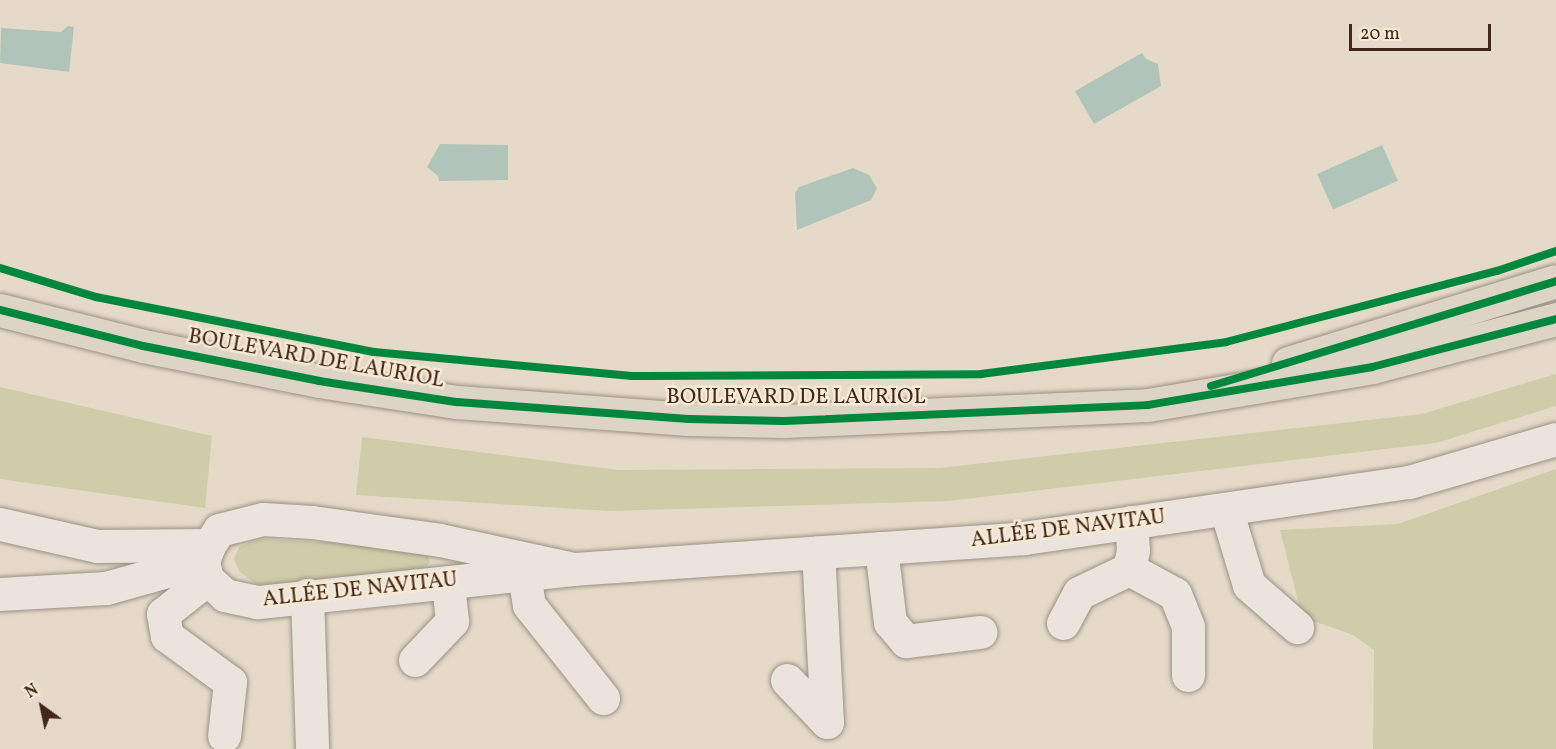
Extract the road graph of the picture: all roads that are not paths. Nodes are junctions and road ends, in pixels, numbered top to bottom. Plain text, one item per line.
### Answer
1 (1556, 280) edge
2 (0, 310) edge
3 (1556, 319) edge
4 (1148, 405) junction
5 (1556, 439) edge
6 (1226, 509) junction
7 (1131, 522) junction
8 (0, 524) edge
9 (880, 548) junction
10 (818, 552) junction
11 (206, 561) junction
12 (573, 569) junction
13 (1129, 569) junction
14 (524, 574) junction
15 (448, 582) junction
16 (0, 594) edge
17 (307, 596) junction
18 (1064, 623) dead end
19 (1297, 627) dead end
20 (980, 632) dead end
21 (415, 660) dead end
22 (1188, 675) dead end
23 (787, 680) dead end
24 (603, 698) dead end
25 (224, 736) dead end
26 (312, 749) edge

1 - 4 main road
2 - 4 main road, BOULEVARD DE LAURIOL
3 - 4 main road, BOULEVARD DE LAURIOL
5 - 6 street, ALLÉE DE NAVITAU
6 - 7 street, ALLÉE DE NAVITAU
6 - 19 street
7 - 9 street, ALLÉE DE NAVITAU
7 - 13 street
8 - 11 street
9 - 10 street, ALLÉE DE NAVITAU
9 - 20 street
10 - 12 street, ALLÉE DE NAVITAU
10 - 23 street
11 - 12 street, ALLÉE DE NAVITAU
11 - 16 street
11 - 17 street, ALLÉE DE NAVITAU
11 - 25 street
12 - 14 street, ALLÉE DE NAVITAU
13 - 18 street
13 - 22 street
14 - 15 street, ALLÉE DE NAVITAU
14 - 24 street
15 - 17 street, ALLÉE DE NAVITAU
15 - 21 street
17 - 26 street

